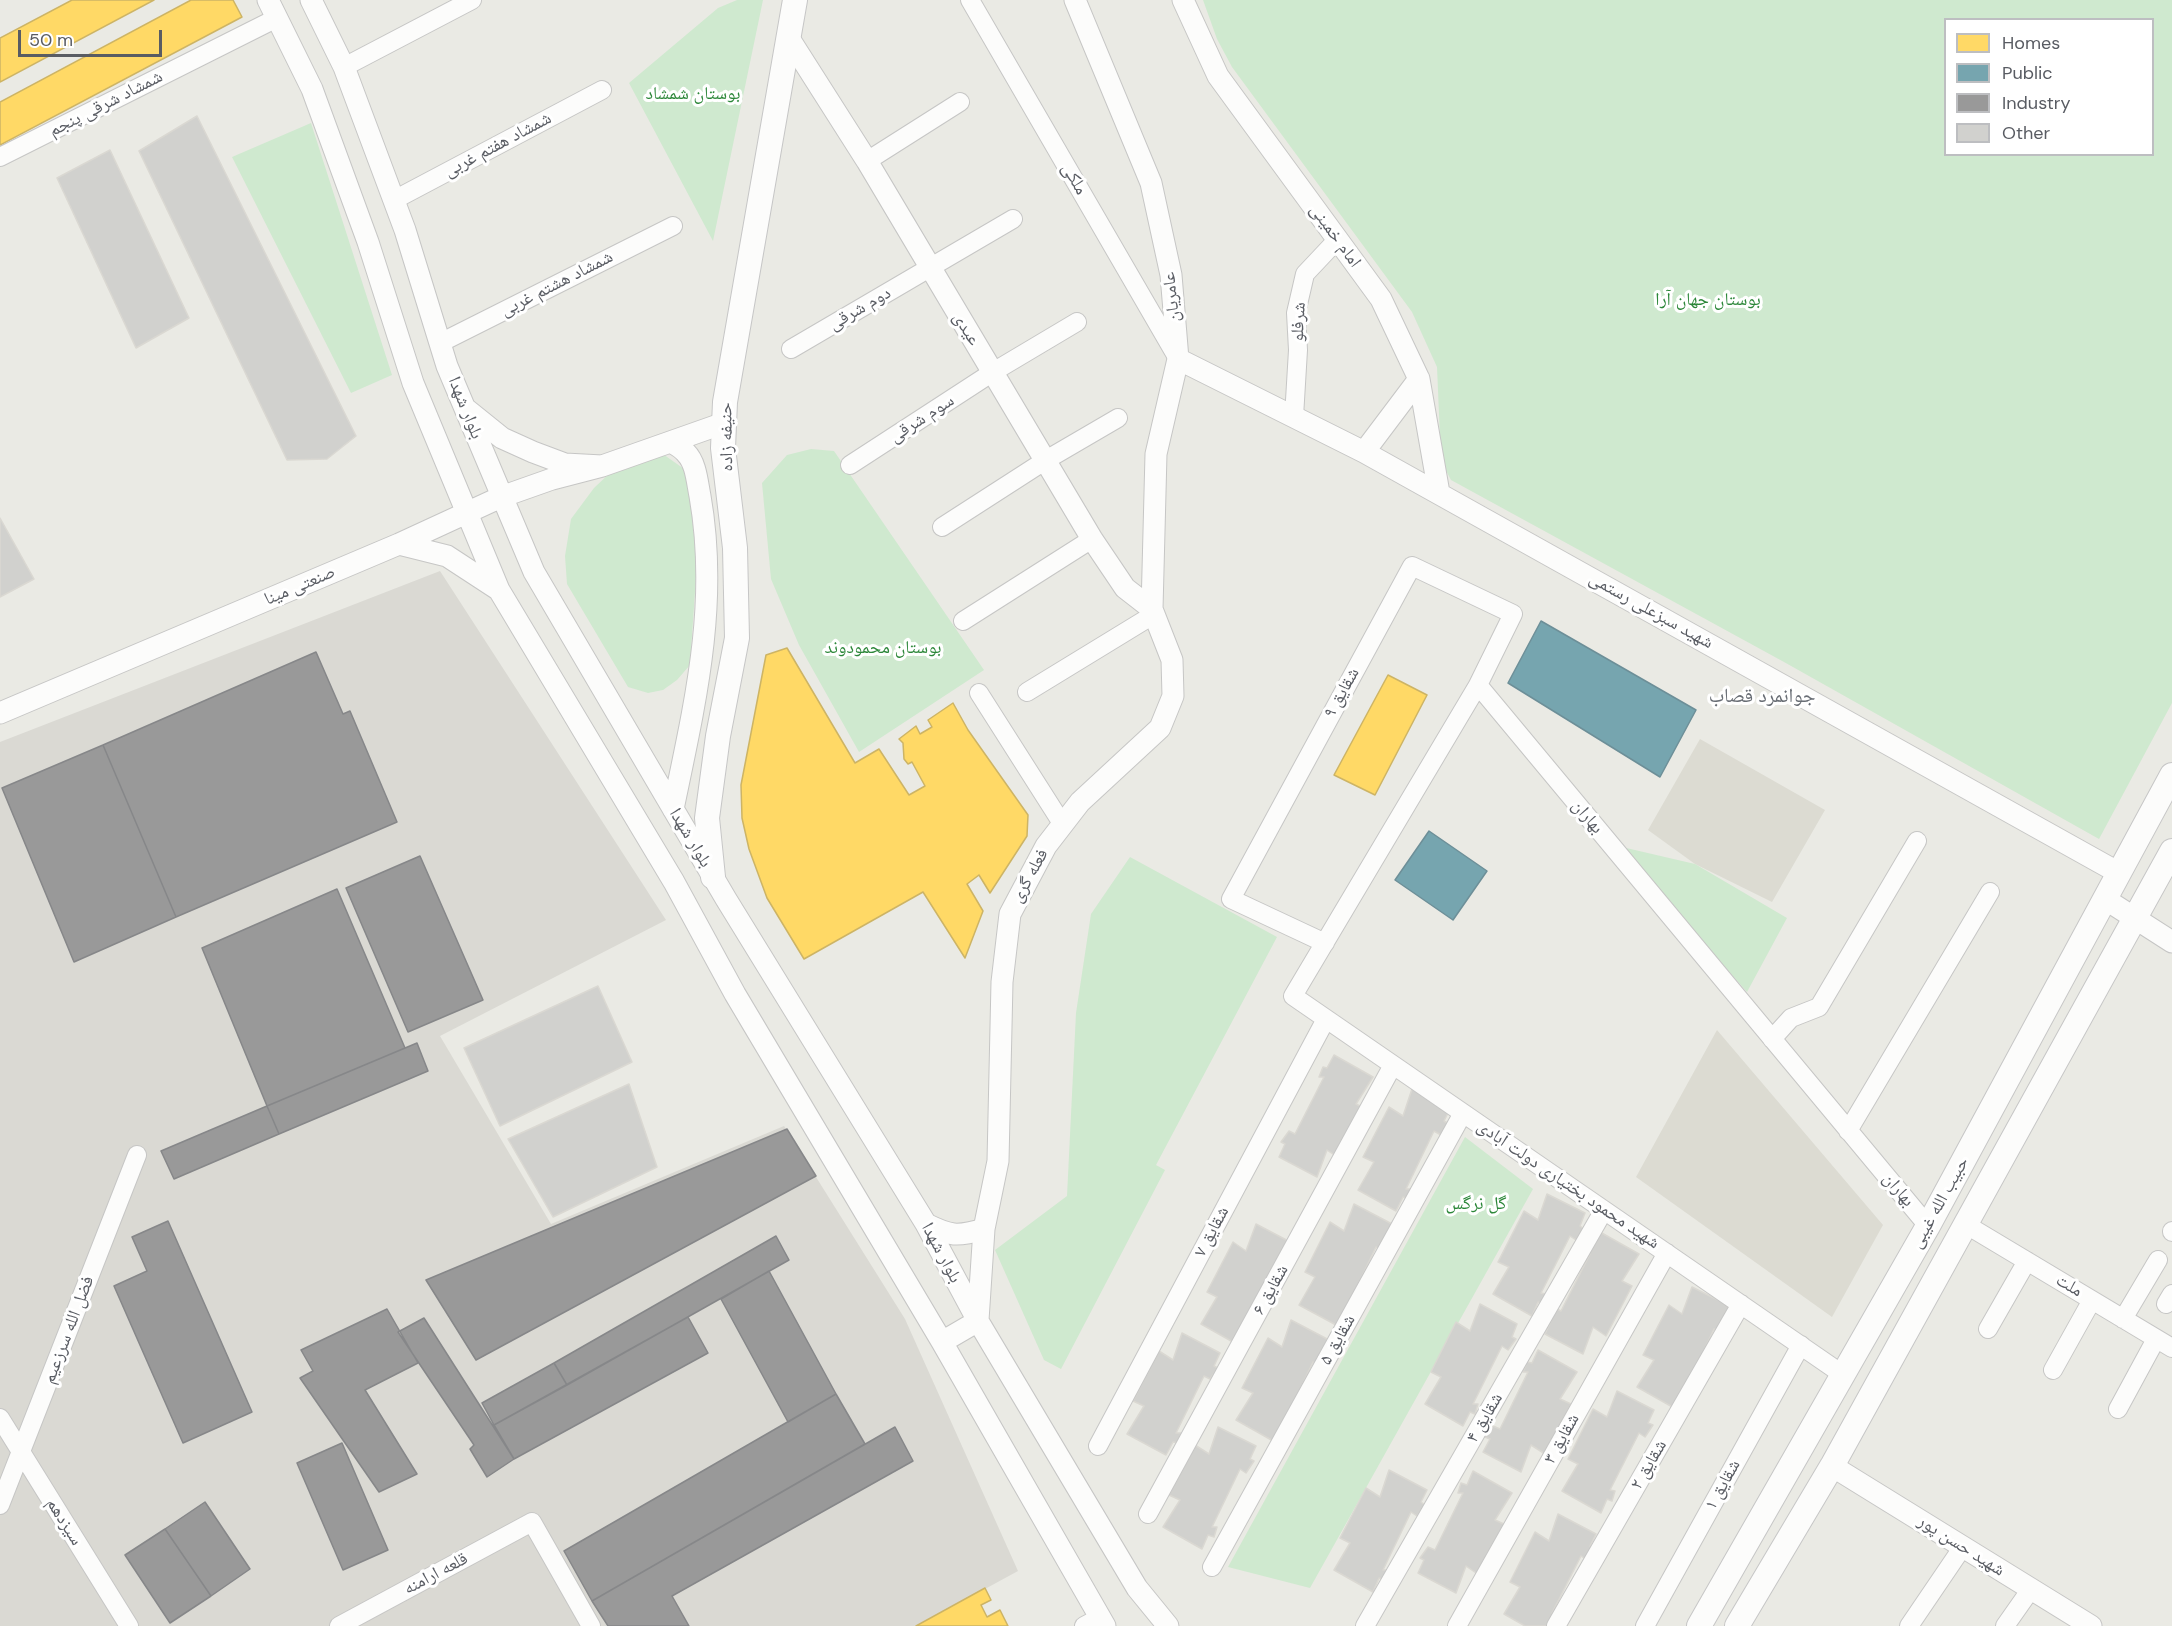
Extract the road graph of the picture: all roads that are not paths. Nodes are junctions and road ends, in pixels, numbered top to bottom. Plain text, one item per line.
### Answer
1 (311, 0) edge
2 (472, 0) edge
3 (795, 0) edge
4 (970, 0) edge
5 (1075, 0) edge
6 (1183, 0) edge
7 (272, 9) edge
8 (790, 40) junction
9 (344, 67) junction
10 (602, 90) dead end
11 (960, 102) dead end
12 (0, 157) edge
13 (867, 161) junction
14 (394, 200) junction
15 (1013, 219) dead end
16 (673, 226) dead end
17 (1337, 240) junction
18 (929, 268) junction
19 (1077, 322) dead end
20 (440, 343) junction
21 (791, 349) dead end
22 (1178, 359) junction
23 (993, 372) junction
24 (1419, 379) junction
25 (465, 409) junction
26 (1294, 417) junction
27 (1118, 418) dead end
28 (724, 423) junction
29 (671, 442) junction
30 (1364, 452) junction
31 (1046, 460) junction
32 (850, 465) dead end
33 (602, 466) junction
34 (1439, 493) junction
35 (501, 497) junction
36 (466, 512) junction
37 (942, 527) dead end
38 (1092, 540) junction
39 (399, 544) junction
40 (499, 590) junction
41 (1153, 612) junction
42 (963, 621) dead end
43 (1478, 686) junction
44 (1028, 692) dead end
45 (979, 693) dead end
46 (0, 713) edge
47 (2172, 774) edge
48 (673, 809) junction
49 (1063, 825) junction
50 (1917, 842) dead end
51 (2172, 851) edge
52 (2119, 873) junction
53 (713, 877) junction
54 (1990, 892) dead end
55 (2105, 899) junction
56 (2134, 918) junction
57 (2172, 942) edge
58 (1324, 943) junction
59 (1326, 1019) junction
60 (1772, 1039) junction
61 (1393, 1065) junction
62 (1463, 1113) junction
63 (1848, 1131) junction
64 (137, 1155) dead end
65 (1604, 1210) junction
66 (926, 1224) junction
67 (1965, 1224) junction
68 (1928, 1226) junction
69 (984, 1228) junction
70 (1667, 1253) junction
71 (2158, 1260) dead end
72 (2028, 1261) junction
73 (2092, 1300) junction
74 (1742, 1304) junction
75 (2123, 1319) junction
76 (978, 1321) junction
77 (1988, 1329) dead end
78 (2156, 1339) junction
79 (942, 1342) junction
80 (1801, 1345) junction
81 (2172, 1348) edge
82 (2053, 1370) dead end
83 (1842, 1374) junction
84 (2118, 1409) dead end
85 (0, 1418) edge
86 (1098, 1446) dead end
87 (20, 1453) junction
88 (1832, 1466) junction
89 (0, 1505) edge
90 (1148, 1514) dead end
91 (1962, 1548) junction
92 (1212, 1567) dead end
93 (1722, 1585) junction
94 (2031, 1589) junction
95 (1754, 1602) junction
96 (1096, 1623) edge
97 (129, 1626) edge
98 (339, 1626) edge
99 (591, 1626) edge
100 (1168, 1626) edge
101 (1365, 1626) edge
102 (1456, 1626) edge
103 (1556, 1626) edge
104 (1645, 1626) edge
105 (1699, 1626) edge
106 (1737, 1626) edge
107 (1909, 1626) edge
108 (2005, 1626) edge
109 (2091, 1626) edge

1 - 9 street, بلوار شهدا
2 - 9 street
3 - 8 main road, حنیفه زاده
4 - 22 street, ملکی
5 - 22 street, عامریان
6 - 17 street, امام خمینی
7 - 12 street, شمشاد شرقی پنجم
7 - 36 street, بلوار شهدا
8 - 13 street, عیدی
8 - 28 main road, حنیفه زاده
9 - 14 street, بلوار شهدا
10 - 14 street, شمشاد هفتم غربی
11 - 13 street
13 - 18 street, عیدی
14 - 20 street, بلوار شهدا
15 - 18 street, دوم شرقی
16 - 20 street, شمشاد هشتم غربی
17 - 24 street, امام خمینی
17 - 26 street, شرفلو
18 - 21 street, دوم شرقی
18 - 23 street, عیدی
19 - 23 street, سوم شرقی
20 - 25 street, بلوار شهدا
22 - 26 street, شهید سبزعلی رستمی
22 - 41 street, عامریان
23 - 31 street, عیدی
23 - 32 street, سوم شرقی
24 - 30 street
24 - 34 street, امام خمینی
25 - 33 street
25 - 35 street, بلوار شهدا
26 - 30 street, شهید سبزعلی رستمی
27 - 31 street
28 - 29 street, صنعتی مینا
28 - 53 main road, حنیفه زاده
29 - 33 street, صنعتی مینا
29 - 48 street
30 - 34 street, شهید سبزعلی رستمی
31 - 37 street
31 - 38 street, عیدی
33 - 35 street, صنعتی مینا
34 - 52 street, شهید سبزعلی رستمی
35 - 36 street, صنعتی مینا
35 - 48 street, بلوار شهدا
36 - 39 street, صنعتی مینا
36 - 40 street, بلوار شهدا
38 - 41 street, عیدی
38 - 42 street
39 - 40 street
39 - 46 street, صنعتی مینا
40 - 79 street, بلوار شهدا
41 - 44 street
41 - 49 street, فعله گری
43 - 58 street
43 - 58 street, شقایق ۹
43 - 60 street, بهاران
45 - 49 street
47 - 52 main road, حبیب الله غیبی
48 - 53 street, بلوار شهدا
49 - 69 street, فعله گری
50 - 60 street
51 - 56 main road, حبیب الله غیبی
52 - 55 main road, حبیب الله غیبی
53 - 66 street, بلوار شهدا
54 - 63 street
55 - 56 street
55 - 68 main road, حبیب الله غیبی
56 - 57 street
56 - 67 main road, حبیب الله غیبی
58 - 59 street, شهید محمود بختیاری دولت آبادی
59 - 61 street, شهید محمود بختیاری دولت آبادی
59 - 86 street, شقایق ۷
60 - 63 street, بهاران
61 - 62 street, شهید محمود بختیاری دولت آبادی
61 - 90 street, شقایق ۶
62 - 65 street, شهید محمود بختیاری دولت آبادی
62 - 92 street, شقایق ۵
63 - 68 street, بهاران
64 - 87 street, فضل الله سرزعیم
65 - 70 street, شهید محمود بختیاری دولت آبادی
65 - 101 street, شقایق ۴
66 - 69 street
66 - 76 street, بلوار شهدا
67 - 72 street, ملت
67 - 88 main road, حبیب الله غیبی
68 - 83 main road, حبیب الله غیبی
69 - 76 street, فعله گری
70 - 74 street, شهید محمود بختیاری دولت آبادی
70 - 102 street, شقایق ۳
71 - 75 street
72 - 73 street, ملت
72 - 77 street
73 - 75 street, ملت
73 - 82 street
74 - 80 street, شهید محمود بختیاری دولت آبادی
74 - 103 street, شقایق ۲
75 - 78 street, ملت
76 - 79 street
76 - 100 street, بلوار شهدا
78 - 81 street, ملت
78 - 84 street
79 - 96 street, بلوار شهدا
80 - 83 street, شهید محمود بختیاری دولت آبادی
80 - 104 street, شقایق ۱
83 - 93 main road, حبیب الله غیبی
85 - 87 street, سیزدهم
87 - 89 street, فضل الله سرزعیم
87 - 97 street, سیزدهم
88 - 91 street, شهید حسن پور
88 - 95 main road, حبیب الله غیبی
91 - 94 street, شهید حسن پور
91 - 107 street
93 - 95 main road
93 - 105 main road, حبیب الله غیبی
94 - 108 street
94 - 109 street, شهید حسن پور
95 - 106 main road, حبیب الله غیبی
98 - 99 street, قلعه ارامنه

